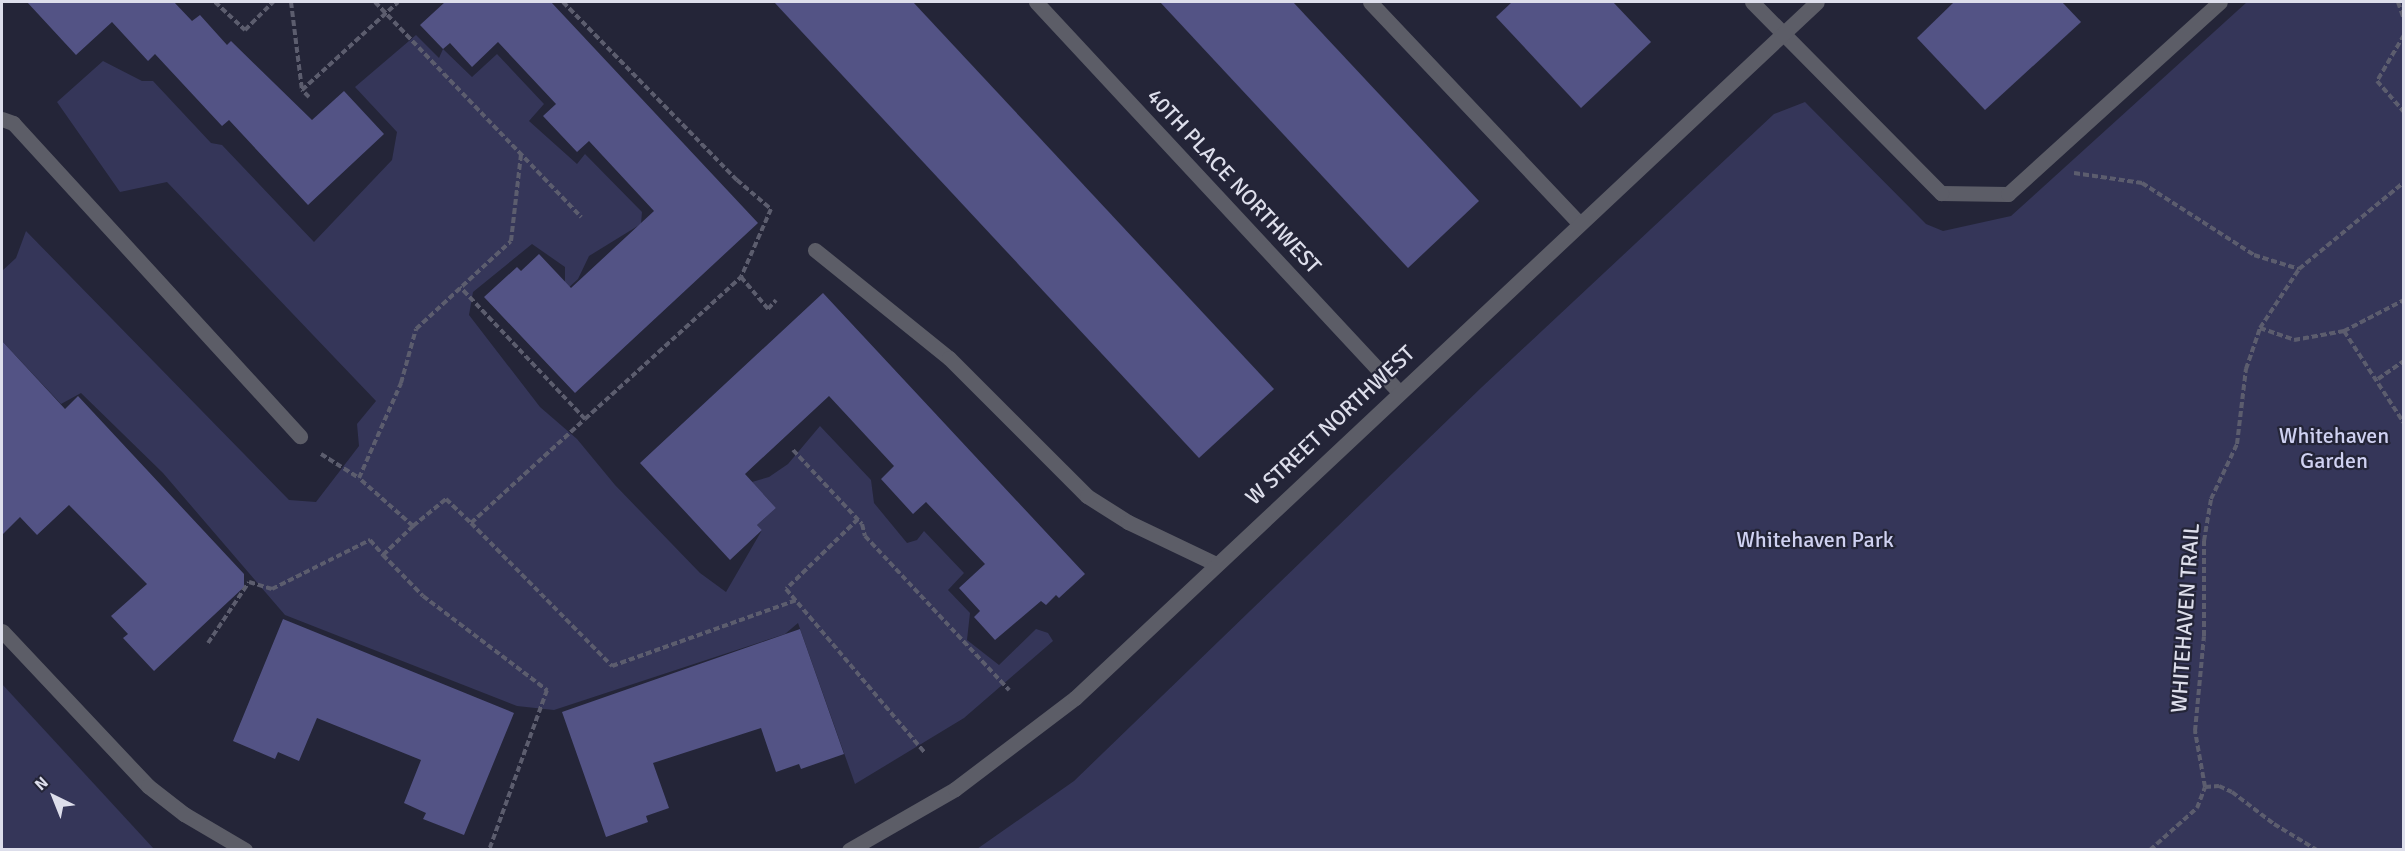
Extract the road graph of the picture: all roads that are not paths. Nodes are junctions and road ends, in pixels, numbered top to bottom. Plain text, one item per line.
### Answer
1 (1036, 2) edge
2 (1370, 2) edge
3 (1752, 2) edge
4 (1817, 2) edge
5 (2220, 2) edge
6 (1782, 34) junction
7 (2, 119) edge
8 (1579, 223) junction
9 (815, 250) dead end
10 (1398, 391) junction
11 (300, 436) road end
12 (1216, 564) junction
13 (2, 631) edge
14 (245, 849) edge
15 (849, 849) edge

1 - 10 street, 40TH PLACE NORTHWEST
2 - 8 street
3 - 6 street
4 - 6 street, W STREET NORTHWEST
5 - 6 street
6 - 8 street, W STREET NORTHWEST
7 - 11 street
8 - 10 street, W STREET NORTHWEST
9 - 12 street
10 - 12 street, W STREET NORTHWEST
12 - 15 street, W STREET NORTHWEST
13 - 14 street

